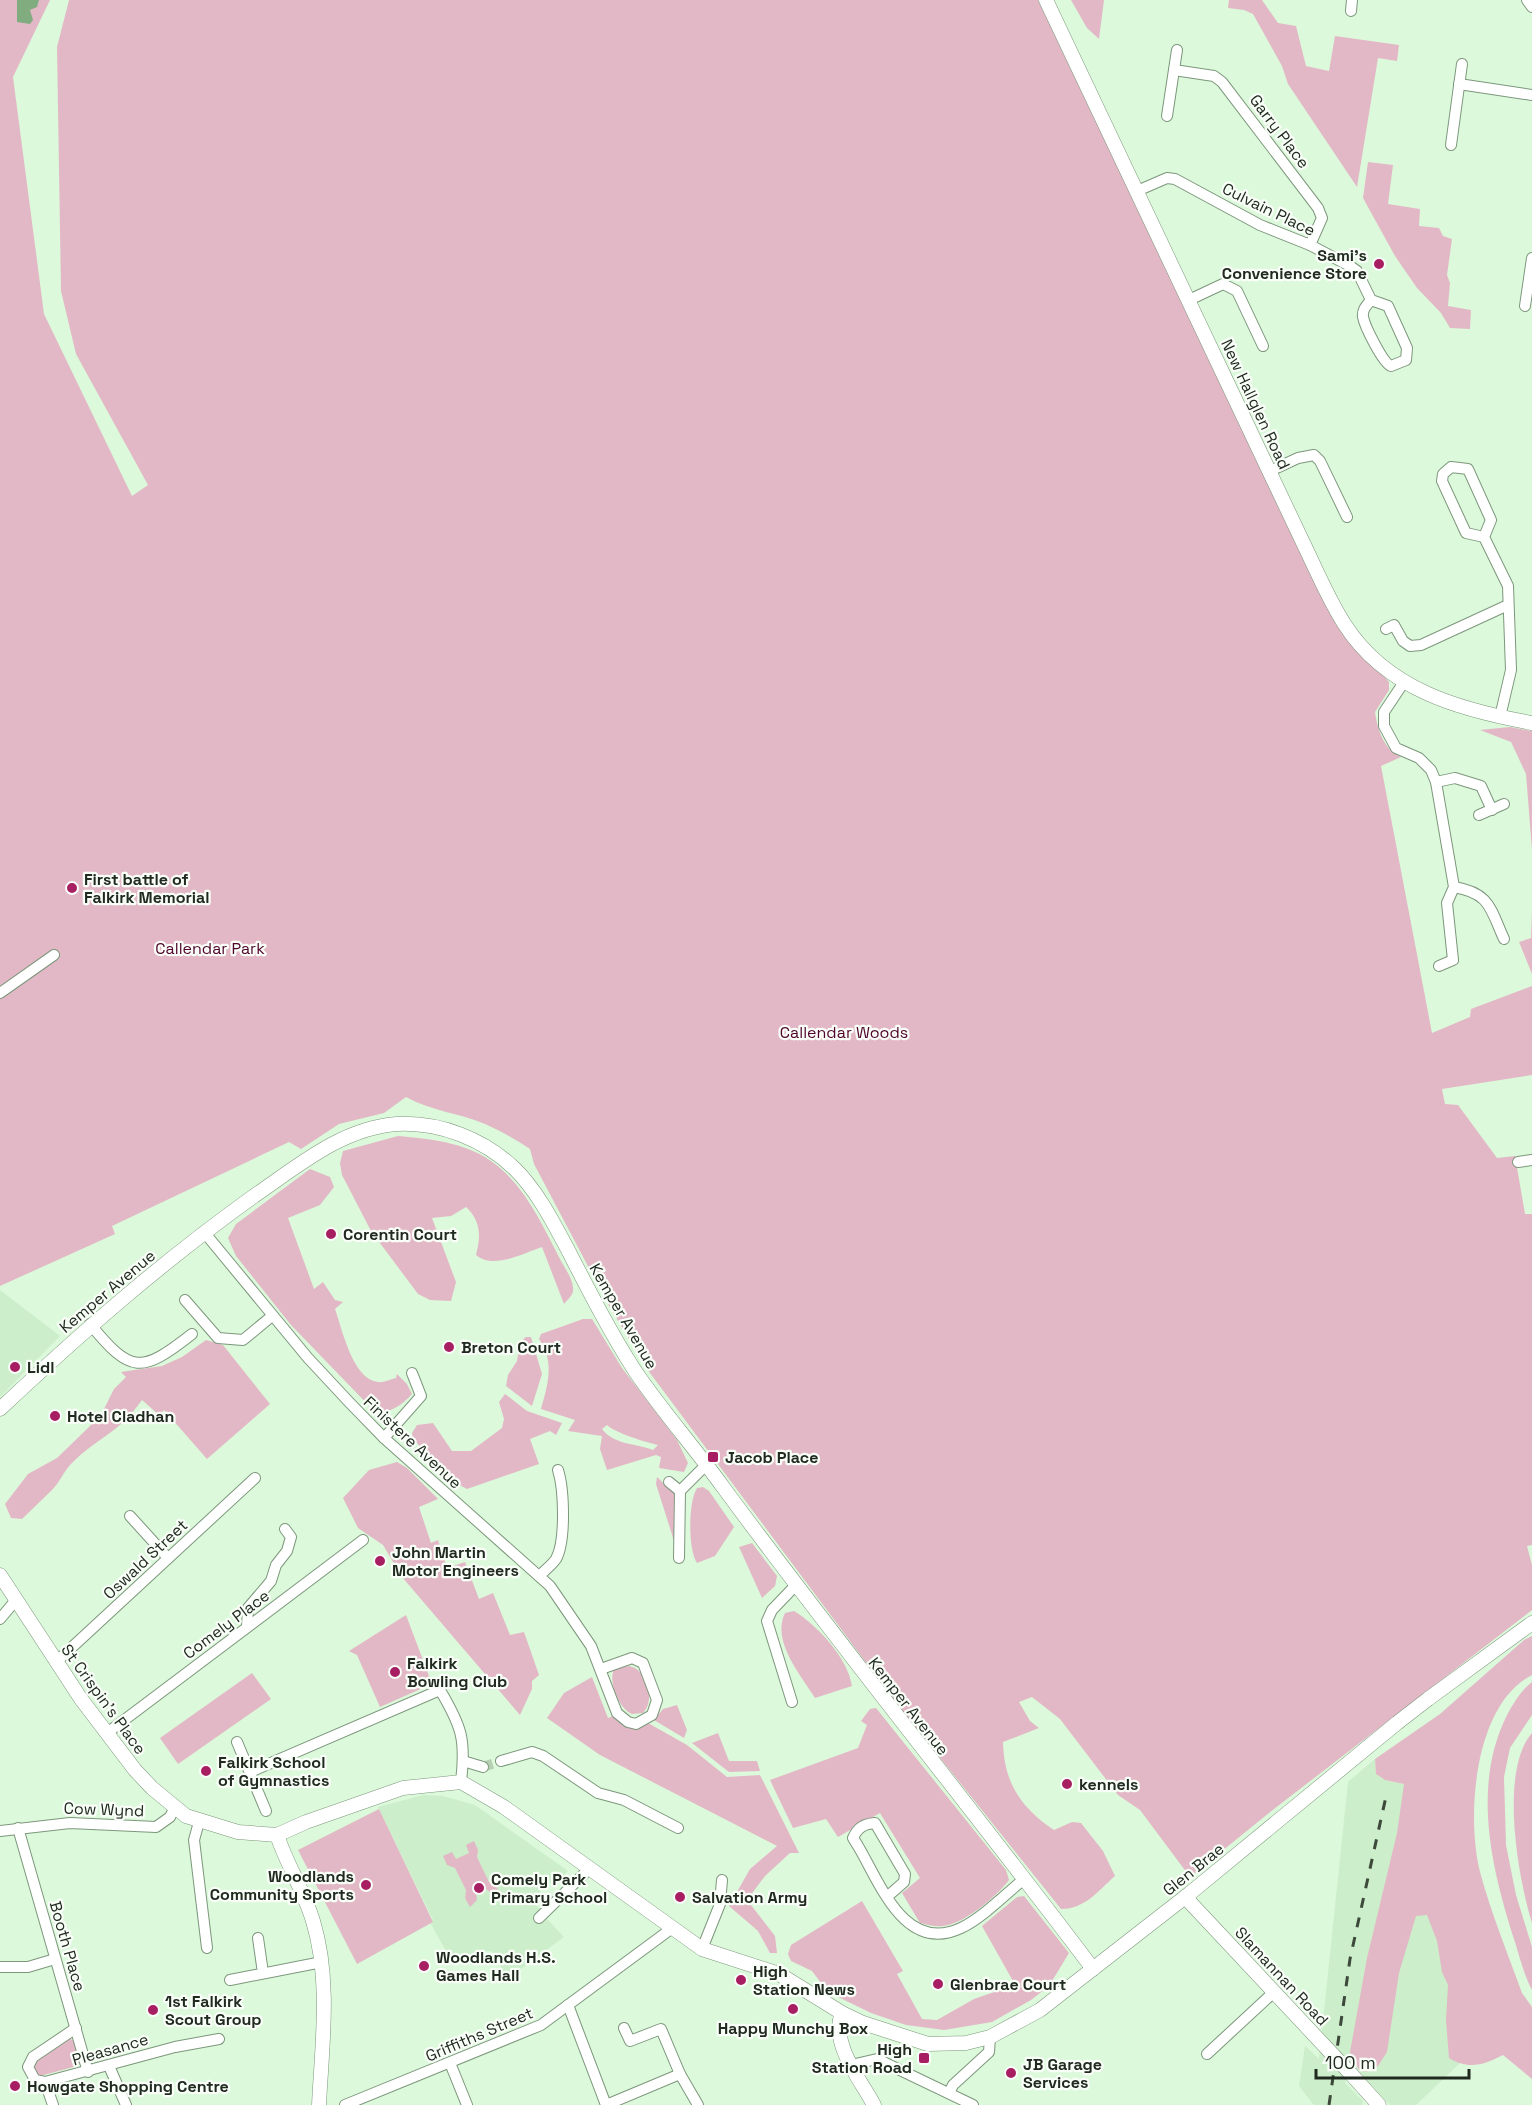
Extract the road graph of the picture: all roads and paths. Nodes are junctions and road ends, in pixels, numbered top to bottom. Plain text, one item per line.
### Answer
1 (1046, 0) edge
2 (1527, 0) edge
3 (1532, 7) edge
4 (1177, 50) dead end
5 (1462, 64) dead end
6 (1174, 70) junction
7 (1459, 84) junction
8 (1532, 95) edge
9 (1167, 117) dead end
10 (1450, 145) dead end
11 (1137, 191) junction
12 (1310, 245) junction
13 (1532, 258) edge
14 (1189, 300) junction
15 (1371, 300) junction
16 (1525, 306) dead end
17 (1263, 346) dead end
18 (1270, 471) junction
19 (1347, 517) dead end
20 (1484, 537) junction
21 (1508, 605) junction
22 (1386, 629) dead end
23 (1404, 682) junction
24 (1500, 717) junction
25 (1532, 723) edge
26 (1436, 783) junction
27 (1504, 804) dead end
28 (1492, 810) junction
29 (1479, 815) dead end
30 (1454, 887) junction
31 (1504, 939) dead end
32 (54, 955) dead end
33 (1440, 966) dead end
34 (0, 993) edge
35 (1532, 1160) edge
36 (1518, 1161) dead end
37 (204, 1232) junction
38 (184, 1300) dead end
39 (272, 1316) junction
40 (90, 1324) junction
41 (192, 1334) dead end
42 (412, 1373) dead end
43 (0, 1409) edge
44 (384, 1438) junction
45 (707, 1464) junction
46 (558, 1470) dead end
47 (255, 1478) dead end
48 (669, 1482) dead end
49 (680, 1491) junction
50 (130, 1516) dead end
51 (285, 1529) dead end
52 (363, 1540) dead end
53 (168, 1558) junction
54 (679, 1558) dead end
55 (0, 1575) edge
56 (539, 1576) junction
57 (795, 1586) junction
58 (15, 1601) junction
59 (0, 1619) edge
60 (1532, 1623) edge
61 (247, 1627) junction
62 (56, 1662) junction
63 (602, 1669) junction
64 (792, 1702) dead end
65 (107, 1733) junction
66 (237, 1742) dead end
67 (463, 1761) junction
68 (501, 1761) tunnel mouth
69 (483, 1767) tunnel mouth
70 (250, 1772) junction
71 (461, 1782) junction
72 (174, 1809) junction
73 (266, 1811) dead end
74 (199, 1822) junction
75 (18, 1828) junction
76 (678, 1828) dead end
77 (0, 1831) edge
78 (277, 1835) junction
79 (590, 1868) junction
80 (1024, 1879) junction
81 (722, 1880) dead end
82 (888, 1896) junction
83 (1185, 1897) junction
84 (539, 1918) dead end
85 (671, 1929) junction
86 (258, 1938) dead end
87 (207, 1948) dead end
88 (702, 1949) junction
89 (55, 1959) junction
90 (322, 1962) junction
91 (0, 1967) edge
92 (1093, 1969) junction
93 (263, 1973) junction
94 (230, 1980) dead end
95 (1274, 1992) junction
96 (568, 2005) junction
97 (842, 2013) junction
98 (76, 2028) junction
99 (624, 2028) dead end
100 (990, 2037) junction
101 (219, 2039) dead end
102 (1207, 2054) dead end
103 (450, 2063) junction
104 (851, 2065) junction
105 (110, 2066) junction
106 (88, 2072) junction
107 (680, 2074) junction
108 (45, 2082) junction
109 (949, 2092) junction
110 (52, 2105) edge
111 (126, 2105) edge
112 (319, 2105) edge
113 (345, 2105) edge
114 (467, 2105) edge
115 (606, 2105) edge
116 (698, 2105) edge
117 (874, 2105) edge
118 (973, 2105) edge
119 (1379, 2105) edge

1 - 11 street, New Hallglen Road
2 - 3 street
4 - 6 street
5 - 7 street
6 - 9 street
6 - 12 street, Garry Place
7 - 8 street
7 - 10 street
11 - 12 street, Culvain Place
11 - 14 street, New Hallglen Road
12 - 15 street, Culvain Place
13 - 16 street
14 - 17 street
14 - 18 street, New Hallglen Road
15 - 15 street, Culvain Place
18 - 19 street
18 - 23 street, New Hallglen Road
20 - 20 street
20 - 21 street
21 - 22 street
21 - 24 street
23 - 24 street, New Hallglen Road
23 - 26 street
24 - 25 street, New Hallglen Road
26 - 28 street
26 - 30 street
27 - 28 street
28 - 29 street
30 - 31 street
30 - 33 street
32 - 34 street
35 - 36 street
37 - 39 street, Finistere Avenue
37 - 40 street, Kemper Avenue
37 - 45 street, Kemper Avenue
38 - 39 street
39 - 44 street, Finistere Avenue
40 - 41 street
40 - 43 street, Kemper Avenue
42 - 44 street
44 - 56 street, Finistere Avenue
45 - 49 street
45 - 57 street, Kemper Avenue
46 - 56 street
47 - 53 street, Oswald Street
48 - 49 street
49 - 54 street
50 - 53 street
51 - 61 street
52 - 61 street, Comely Place
53 - 62 street, Oswald Street
55 - 58 street, St Crispin's Place
56 - 63 street, Finistere Avenue
57 - 64 street
57 - 80 street, Kemper Avenue
58 - 59 street
58 - 62 street, St Crispin's Place
60 - 83 street, Glen Brae, bridge
61 - 65 street, Comely Place
62 - 65 street, St Crispin's Place
63 - 63 street, Finistere Avenue
65 - 72 street, St Crispin's Place
66 - 70 street
67 - 69 street
67 - 70 street
67 - 71 street
68 - 76 street
70 - 73 street
71 - 78 street
71 - 79 street
72 - 74 street
72 - 75 street, Cow Wynd
74 - 78 street
74 - 87 street
75 - 77 street, Cow Wynd
75 - 89 street, Booth Place
78 - 90 street
79 - 84 street
79 - 85 street
80 - 82 street
80 - 92 street, Kemper Avenue
81 - 88 street
82 - 82 street
83 - 92 street, Glen Brae
83 - 95 street, Slamannan Road
85 - 88 street
85 - 96 street, Griffiths Street
86 - 93 street
88 - 97 street
89 - 91 street
89 - 98 street, Booth Place
90 - 93 street
90 - 112 street
92 - 100 street, Glen Brae
93 - 94 street
95 - 102 street
95 - 119 street, Slamannan Road, bridge
96 - 103 street, Griffiths Street
96 - 115 street
97 - 100 street, Glen Brae
97 - 104 street
98 - 106 street, Booth Place
98 - 108 street
99 - 107 street
100 - 109 street
101 - 105 street, Pleasance
103 - 113 street, Griffiths Street
103 - 114 street
104 - 109 street
104 - 117 street
105 - 106 street, Pleasance
105 - 111 street
106 - 108 street, Pleasance
107 - 115 street
107 - 116 street
108 - 110 street
109 - 118 street

